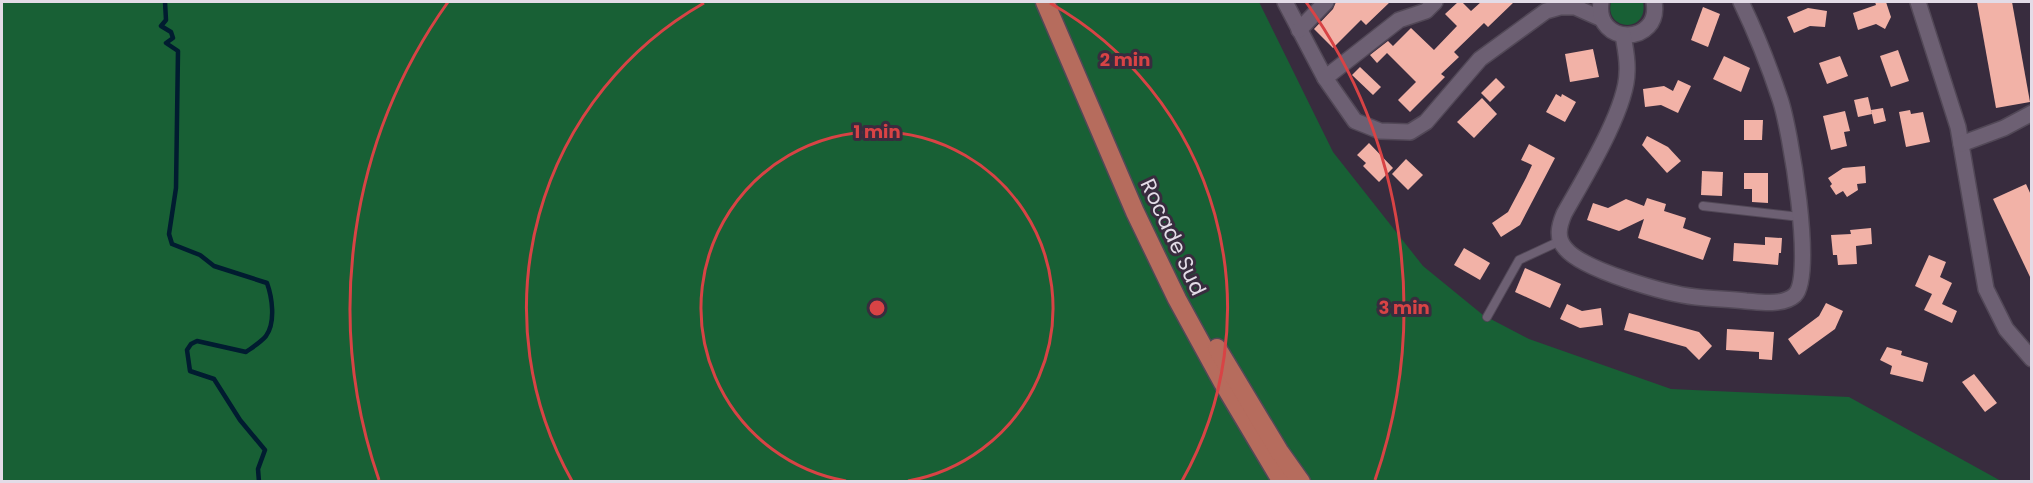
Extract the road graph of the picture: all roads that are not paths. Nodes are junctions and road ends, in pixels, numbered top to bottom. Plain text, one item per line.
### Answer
1 (1045, 2) edge
2 (1285, 2) edge
3 (1326, 2) edge
4 (1436, 2) edge
5 (1601, 2) edge
6 (1665, 2) edge
7 (1741, 2) edge
8 (1918, 2) edge
9 (1654, 8) edge
10 (1602, 19) junction
11 (1299, 30) junction
12 (1623, 35) junction
13 (1324, 78) junction
14 (2031, 113) edge
15 (1961, 144) junction
16 (1703, 206) dead end
17 (1135, 212) junction
18 (1800, 217) junction
19 (1560, 241) junction
20 (1487, 317) dead end
21 (2031, 359) edge
22 (1282, 482) edge
23 (1301, 482) edge

1 - 17 main road, Rocade Sud
2 - 11 street
3 - 11 street
4 - 13 street
5 - 10 street
6 - 9 street
7 - 18 street
8 - 15 street
9 - 12 street
10 - 12 street
10 - 13 street
11 - 13 street
12 - 19 street
14 - 15 street
15 - 21 street
16 - 18 lane
17 - 22 main road, Rocade Sud
17 - 23 main road
18 - 19 street
19 - 20 lane

